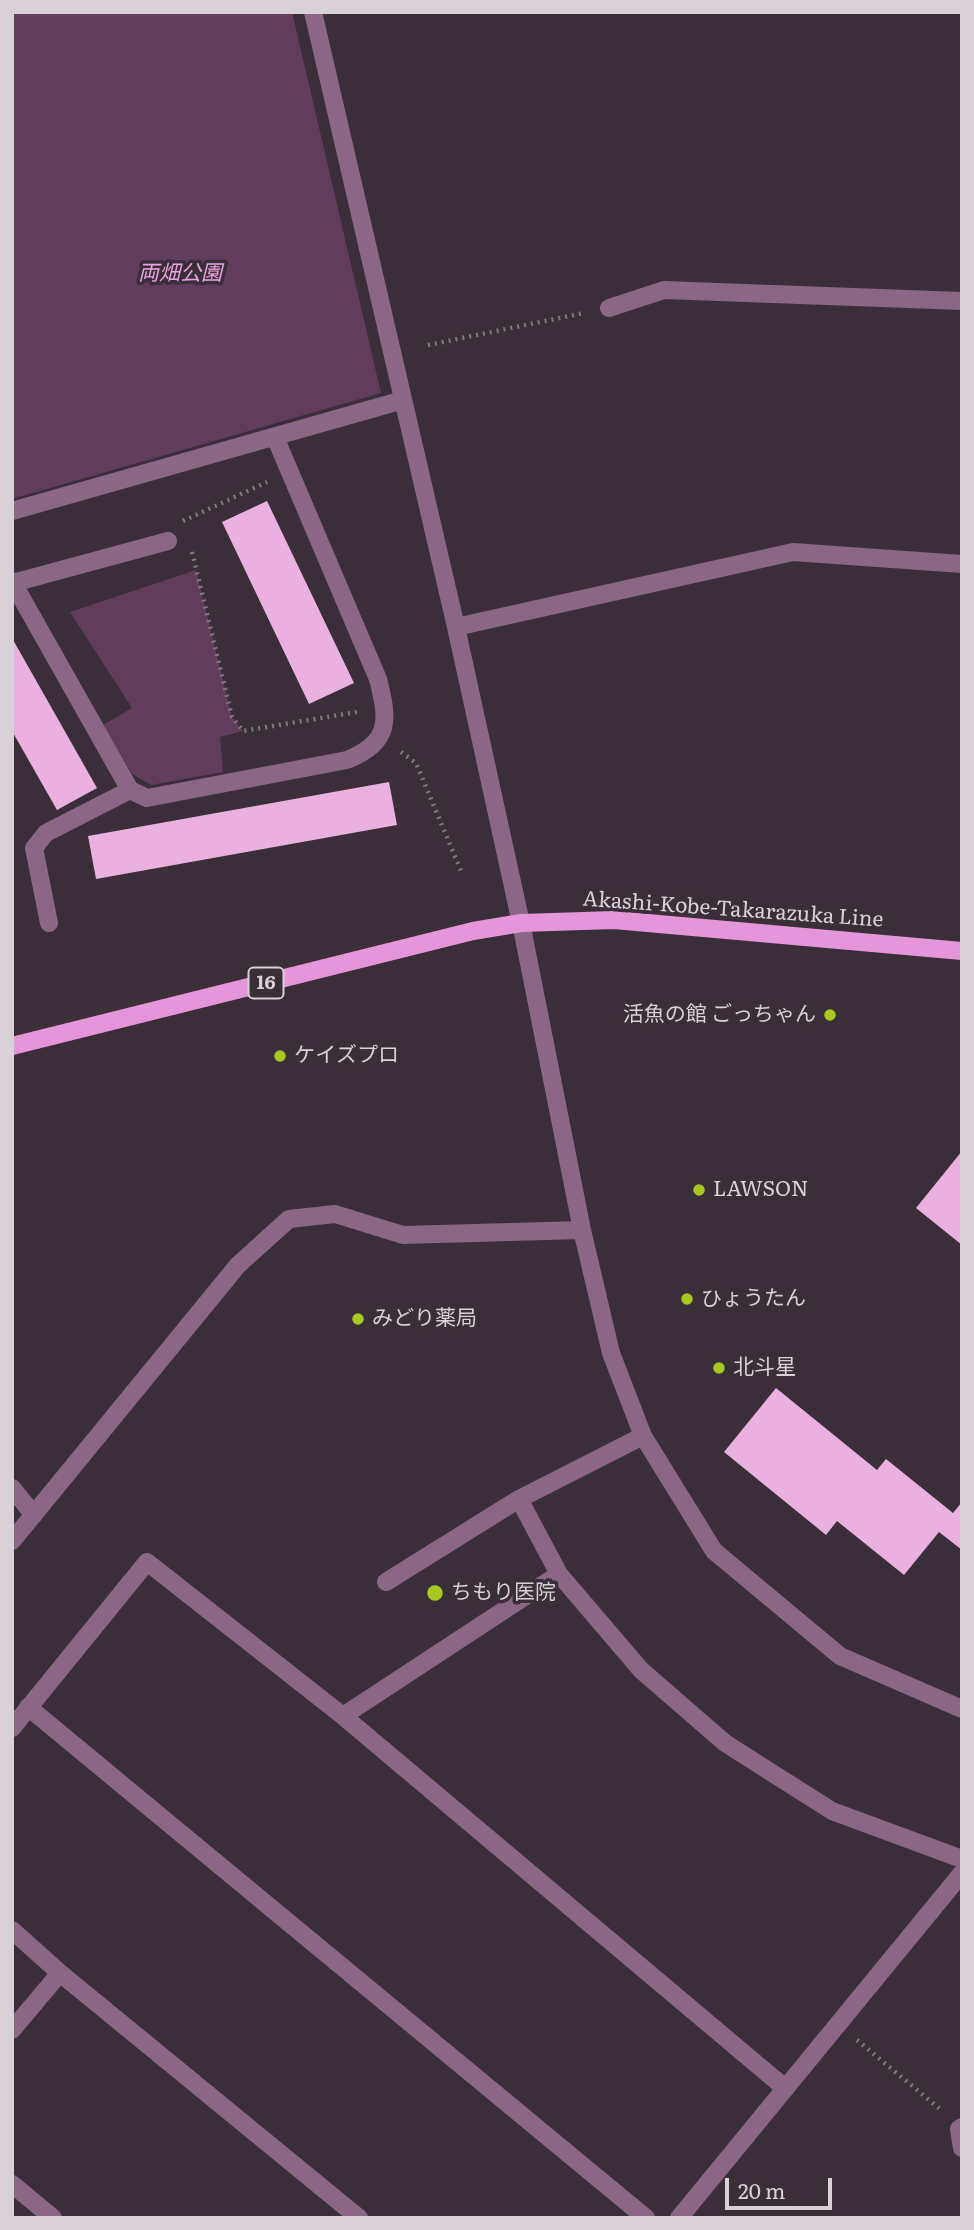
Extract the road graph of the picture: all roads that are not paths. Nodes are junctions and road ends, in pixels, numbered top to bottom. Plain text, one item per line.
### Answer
1 (313, 12) edge
2 (962, 301) edge
3 (609, 308) road end
4 (403, 400) junction
5 (275, 437) junction
6 (12, 511) edge
7 (168, 541) dead end
8 (962, 564) edge
9 (13, 582) edge
10 (456, 627) junction
11 (130, 790) junction
12 (49, 923) dead end
13 (521, 923) junction
14 (962, 951) edge
15 (12, 1046) edge
16 (582, 1230) junction
17 (643, 1436) junction
18 (12, 1488) edge
19 (519, 1499) junction
20 (34, 1515) junction
21 (12, 1541) edge
22 (559, 1574) junction
23 (386, 1582) dead end
24 (29, 1707) junction
25 (962, 1709) edge
26 (343, 1716) junction
27 (12, 1728) edge
28 (962, 1859) edge
29 (962, 1872) edge
30 (12, 1930) edge
31 (60, 1973) junction
32 (12, 2029) edge
33 (785, 2088) junction
34 (960, 2128) edge
35 (962, 2148) edge
36 (12, 2184) edge
37 (53, 2218) edge
38 (359, 2218) edge
39 (646, 2218) edge
40 (679, 2218) edge

1 - 4 street
2 - 3 street
4 - 5 street
4 - 10 street
5 - 6 street
5 - 11 street
7 - 9 street
8 - 10 street
9 - 11 street
10 - 13 street
11 - 12 street
13 - 14 main road, Akashi-Kobe-Takarazuka Line / 16
13 - 15 main road, Akashi-Kobe-Takarazuka Line / 16
13 - 16 street
16 - 17 street
16 - 20 street
17 - 19 street
17 - 25 street
18 - 20 street
19 - 22 street
19 - 23 street
20 - 21 street
22 - 26 street
22 - 28 street
24 - 26 street
24 - 27 street
24 - 39 street
26 - 33 street
29 - 33 street
30 - 31 street
31 - 32 street
31 - 38 street
33 - 40 street
34 - 35 street
36 - 37 street

